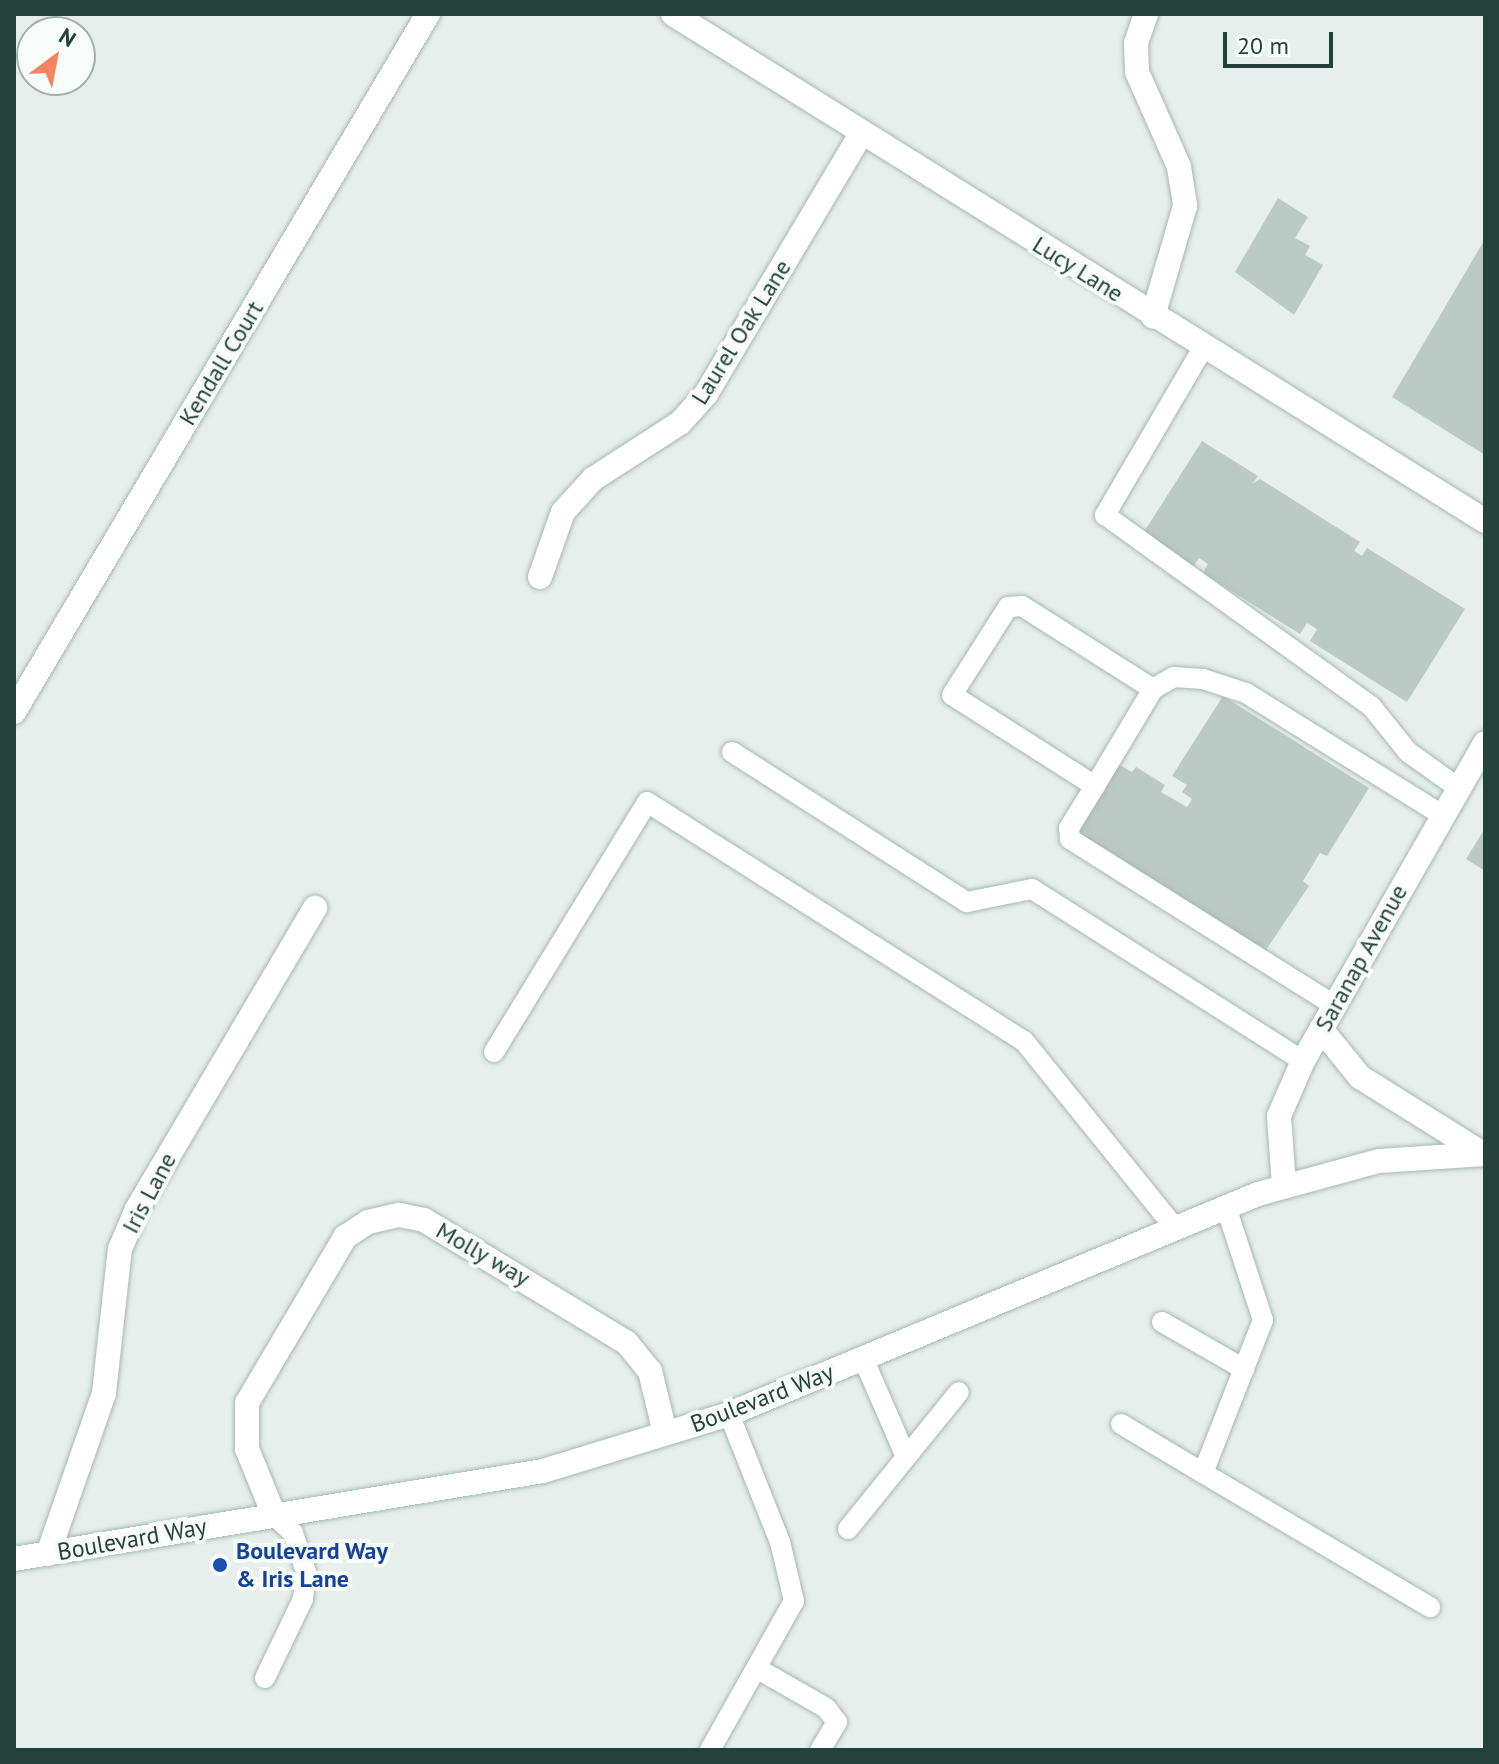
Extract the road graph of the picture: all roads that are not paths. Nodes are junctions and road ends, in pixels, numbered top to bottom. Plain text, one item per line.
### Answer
1 (428, 14) edge
2 (673, 14) edge
3 (1146, 14) edge
4 (861, 134) junction
5 (1153, 316) junction
6 (1203, 348) junction
7 (1485, 521) edge
8 (540, 577) dead end
9 (1153, 689) junction
10 (14, 712) edge
11 (1485, 743) edge
12 (732, 752) dead end
13 (1095, 786) junction
14 (1457, 787) junction
15 (1442, 815) junction
16 (315, 908) dead end
17 (1334, 1005) junction
18 (1321, 1029) junction
19 (494, 1052) dead end
20 (1303, 1061) junction
21 (1484, 1154) edge
22 (1284, 1186) junction
23 (1226, 1207) junction
24 (1175, 1228) junction
25 (1162, 1322) dead end
26 (863, 1358) junction
27 (1244, 1369) junction
28 (959, 1392) dead end
29 (729, 1414) junction
30 (1121, 1424) dead end
31 (665, 1433) junction
32 (906, 1457) junction
33 (1203, 1473) junction
34 (274, 1515) junction
35 (848, 1529) dead end
36 (48, 1554) junction
37 (14, 1559) edge
38 (1430, 1607) dead end
39 (758, 1669) junction
40 (265, 1678) dead end
41 (710, 1750) edge
42 (820, 1750) edge

1 - 10 street, Kendall Court
2 - 4 street, Lucy Lane
3 - 5 street
4 - 5 street, Lucy Lane
4 - 8 street, Laurel Oak Lane
5 - 6 street, Lucy Lane
6 - 7 street, Lucy Lane
6 - 14 lane
9 - 13 lane
9 - 13 lane
9 - 15 lane
11 - 14 street, Saranap Avenue
12 - 20 lane
13 - 17 lane
14 - 15 street, Saranap Avenue
15 - 17 street, Saranap Avenue
16 - 36 street, Iris Lane
17 - 18 street, Saranap Avenue
18 - 20 street, Saranap Avenue
18 - 21 street
19 - 24 lane
20 - 22 street, Saranap Avenue
21 - 22 street, Boulevard Way
22 - 23 street, Boulevard Way
23 - 24 street, Boulevard Way
23 - 27 lane
24 - 26 street, Boulevard Way
25 - 27 lane
26 - 29 street, Boulevard Way
26 - 32 lane
27 - 33 lane
28 - 32 lane
29 - 31 street, Boulevard Way
29 - 39 lane
30 - 33 lane
31 - 34 street, Boulevard Way
31 - 34 street, Molly way
32 - 35 lane
33 - 38 lane
34 - 36 street, Boulevard Way
34 - 40 lane
36 - 37 street, Boulevard Way
39 - 41 lane
39 - 42 lane

